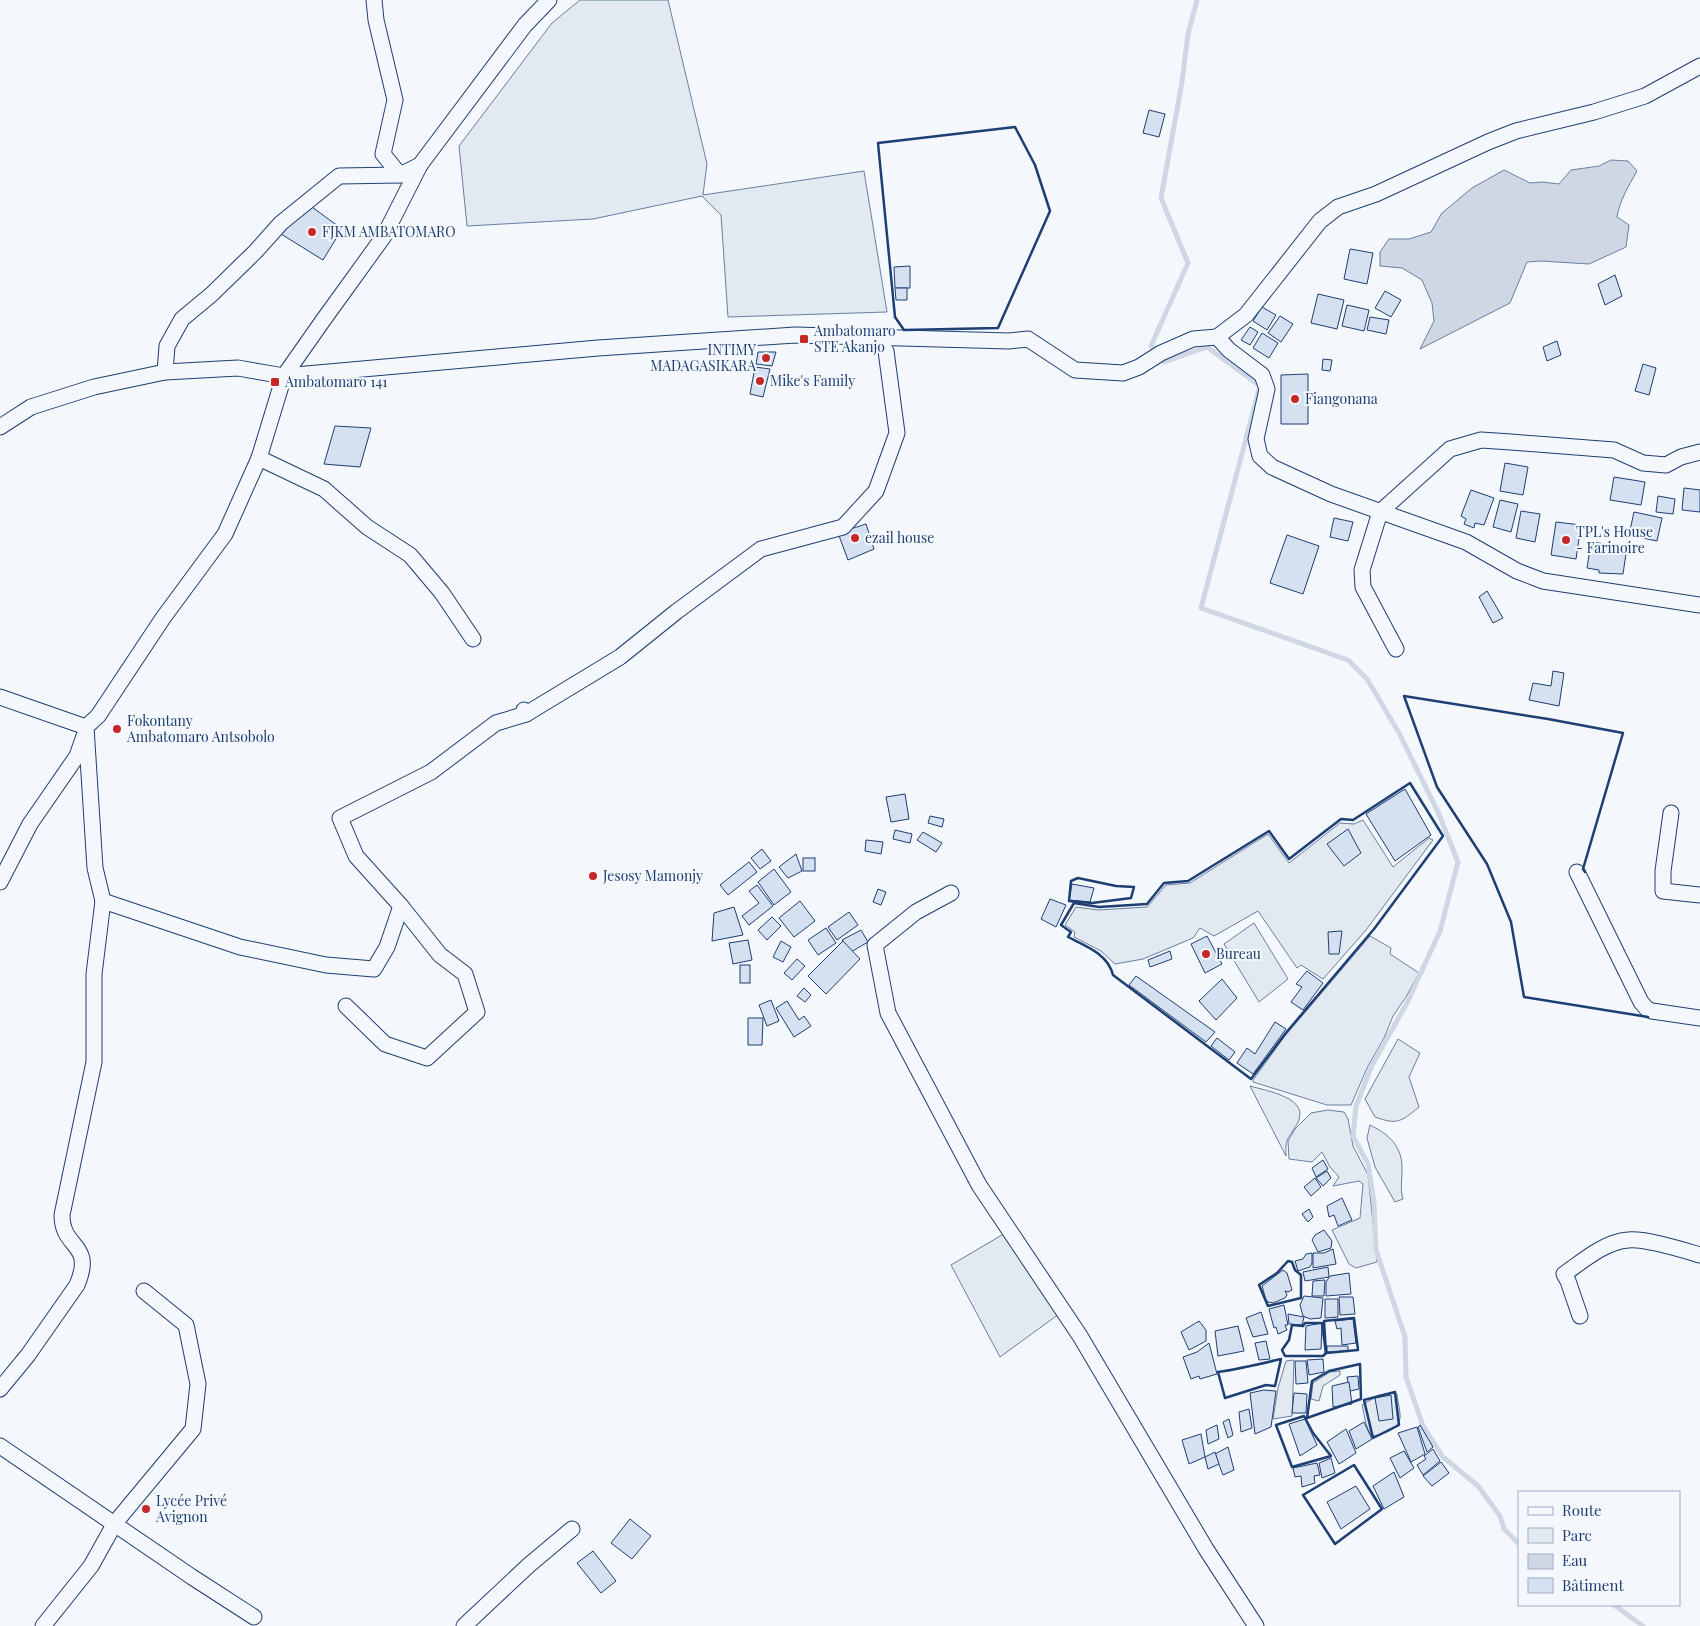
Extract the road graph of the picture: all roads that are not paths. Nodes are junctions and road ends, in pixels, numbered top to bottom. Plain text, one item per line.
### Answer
1 (374, 0) edge
2 (549, 0) edge
3 (1700, 66) edge
4 (420, 164) junction
5 (400, 175) junction
6 (1217, 337) junction
7 (877, 338) junction
8 (165, 372) junction
9 (284, 376) junction
10 (0, 427) edge
11 (1700, 452) edge
12 (259, 458) junction
13 (1380, 512) junction
14 (1700, 605) edge
15 (472, 639) dead end
16 (1396, 649) dead end
17 (0, 697) edge
18 (86, 727) junction
19 (1671, 813) dead end
20 (1577, 872) dead end
21 (0, 882) edge
22 (951, 894) dead end
23 (1700, 895) edge
24 (103, 901) junction
25 (401, 906) junction
26 (346, 1006) dead end
27 (1700, 1018) edge
28 (1700, 1255) edge
29 (144, 1291) dead end
30 (1580, 1316) dead end
31 (0, 1389) edge
32 (0, 1446) edge
33 (115, 1524) junction
34 (572, 1529) dead end
35 (254, 1617) dead end
36 (43, 1626) edge
37 (464, 1626) edge
38 (1256, 1626) edge

1 - 5 street
2 - 4 street
3 - 6 street
4 - 5 street
4 - 9 street
5 - 8 street
6 - 7 street
6 - 13 street
7 - 9 street
7 - 25 street
8 - 9 street
8 - 10 street
9 - 12 street
11 - 13 street
12 - 15 street
12 - 18 street
13 - 14 street
13 - 16 street
17 - 18 street
18 - 21 street
18 - 24 street
19 - 23 street
20 - 27 street
22 - 38 street
24 - 25 street
24 - 31 street
25 - 26 street
28 - 30 street
29 - 33 street
32 - 33 street
33 - 35 street
33 - 36 street
34 - 37 street

